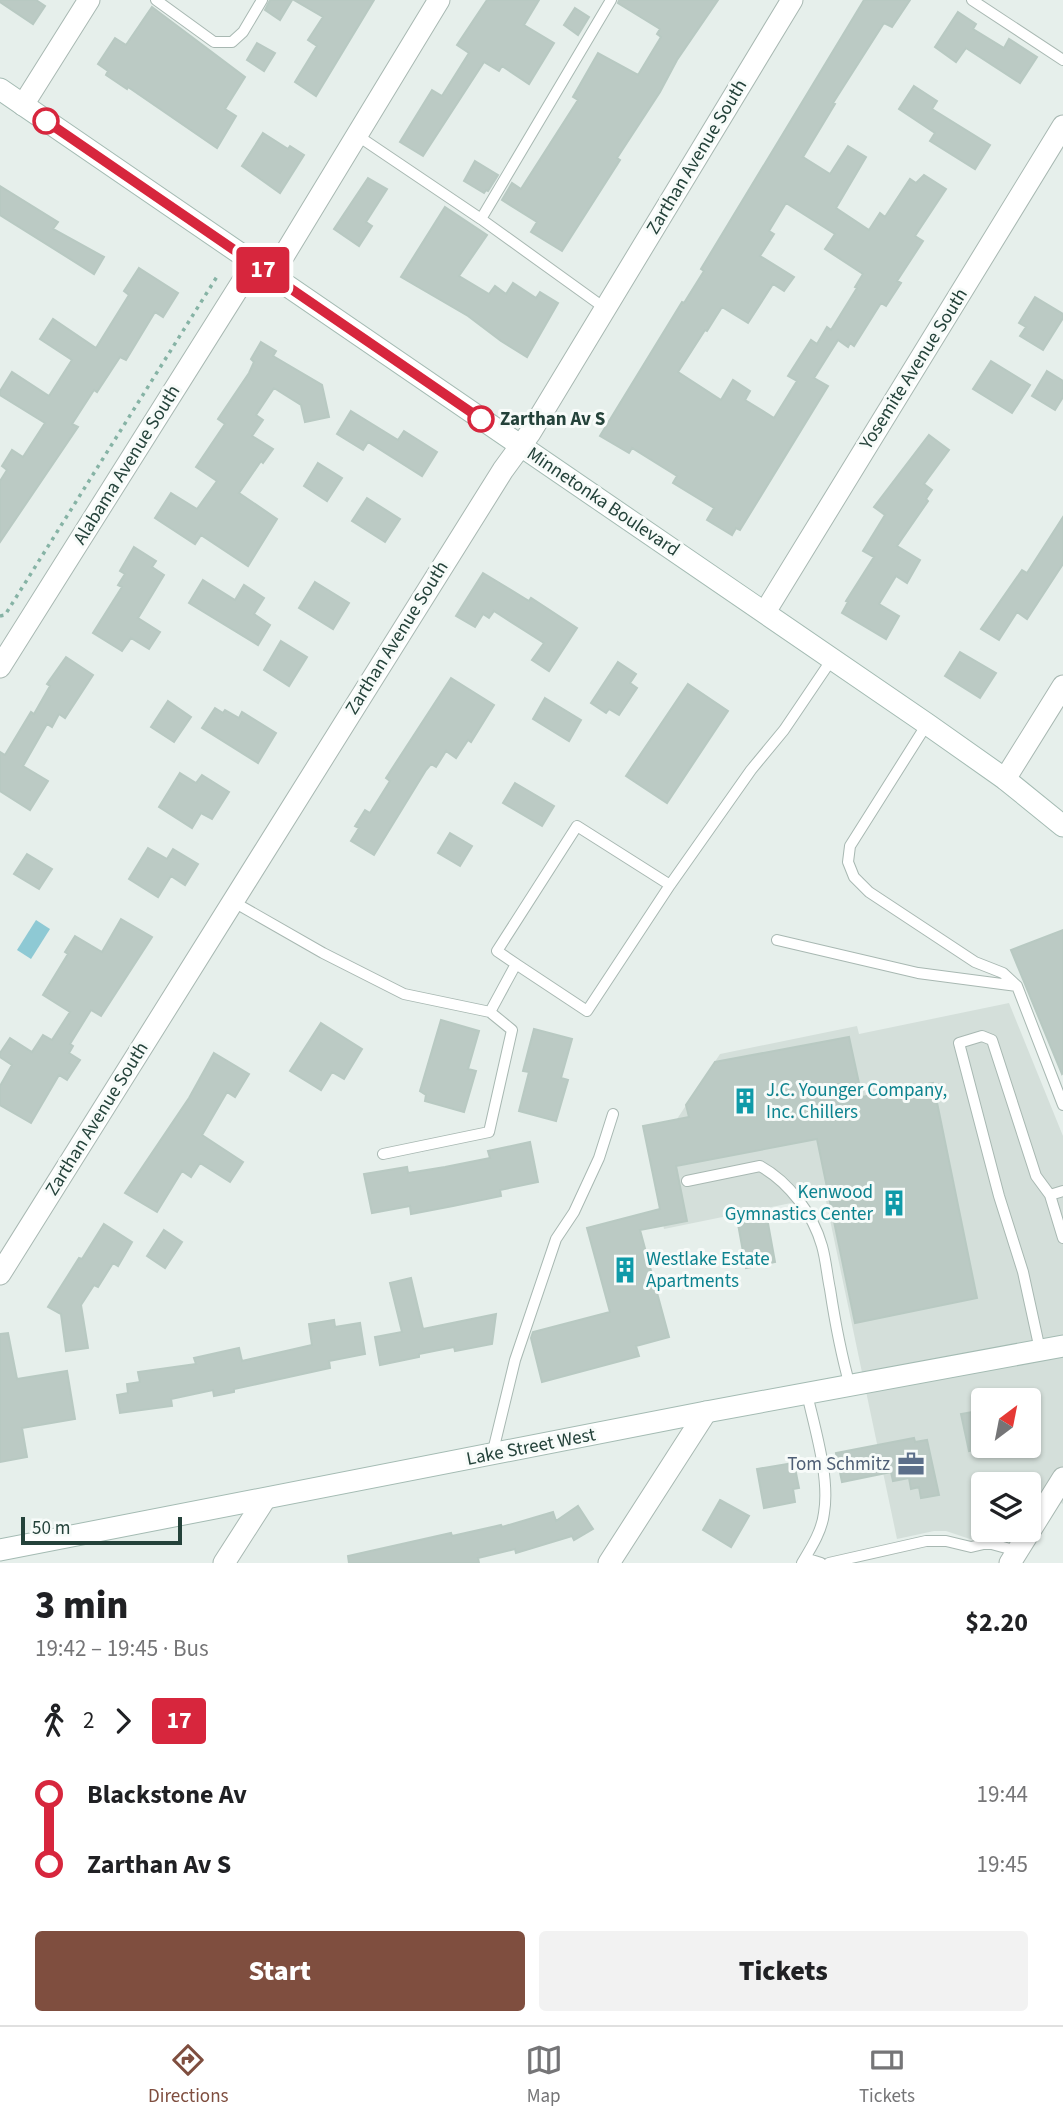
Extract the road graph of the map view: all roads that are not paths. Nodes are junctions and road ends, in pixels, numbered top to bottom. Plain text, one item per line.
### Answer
1 (89, 0) edge
2 (156, 0) edge
3 (262, 0) edge
4 (439, 0) edge
5 (611, 0) edge
6 (792, 0) edge
7 (972, 0) edge
8 (1063, 60) edge
9 (0, 89) edge
10 (23, 105) junction
11 (1063, 127) edge
12 (358, 136) junction
13 (481, 219) junction
14 (254, 263) junction
15 (272, 275) junction
16 (606, 309) junction
17 (522, 447) junction
18 (765, 612) junction
19 (832, 659) junction
20 (0, 667) edge
21 (1063, 686) edge
22 (927, 724) junction
23 (1005, 779) junction
24 (1063, 826) edge
25 (670, 885) junction
26 (232, 901) junction
27 (777, 940) dead end
28 (516, 964) junction
29 (1017, 986) junction
30 (490, 1012) junction
31 (1063, 1105) edge
32 (613, 1114) dead end
33 (383, 1154) dead end
34 (687, 1181) dead end
35 (1063, 1191) edge
36 (1050, 1195) junction
37 (1063, 1238) edge
38 (0, 1274) edge
39 (1063, 1346) edge
40 (1040, 1350) junction
41 (850, 1386) junction
42 (807, 1394) junction
43 (706, 1412) junction
44 (492, 1455) junction
45 (1063, 1478) edge
46 (265, 1499) junction
47 (0, 1550) edge
48 (1013, 1557) edge
49 (803, 1560) edge
50 (224, 1563) edge
51 (609, 1563) edge
52 (821, 1563) edge
53 (829, 1563) edge

1 - 10 street
2 - 3 lane
4 - 12 street
5 - 13 lane
6 - 16 street, Zarthan Avenue South
7 - 8 lane
9 - 10 street, Minnetonka Boulevard
10 - 14 street, Minnetonka Boulevard
11 - 18 street, Yosemite Avenue South
12 - 13 lane
12 - 15 street
13 - 16 lane
14 - 15 street, Minnetonka Boulevard
14 - 20 street, Alabama Avenue South
15 - 17 street, Minnetonka Boulevard
16 - 17 street, Zarthan Avenue South
17 - 18 street, Minnetonka Boulevard
17 - 26 street, Zarthan Avenue South
18 - 19 street, Minnetonka Boulevard
19 - 22 street, Minnetonka Boulevard
19 - 25 lane
21 - 23 street
22 - 23 street, Minnetonka Boulevard
22 - 29 lane
23 - 24 street, Minnetonka Boulevard
25 - 28 lane
25 - 28 lane
26 - 30 lane
26 - 38 street, Zarthan Avenue South
27 - 29 lane
28 - 30 lane
29 - 31 lane
30 - 33 lane
32 - 44 lane
34 - 41 lane
35 - 36 lane
36 - 37 lane
36 - 40 lane
39 - 40 street, Lake Street West
40 - 41 street, Lake Street West
41 - 42 street, Lake Street West
42 - 43 street, Lake Street West
42 - 49 lane
43 - 44 street, Lake Street West
43 - 51 street
44 - 46 street, Lake Street West
45 - 48 street
46 - 47 street, Lake Street West
46 - 50 street
48 - 53 lane
49 - 52 lane

